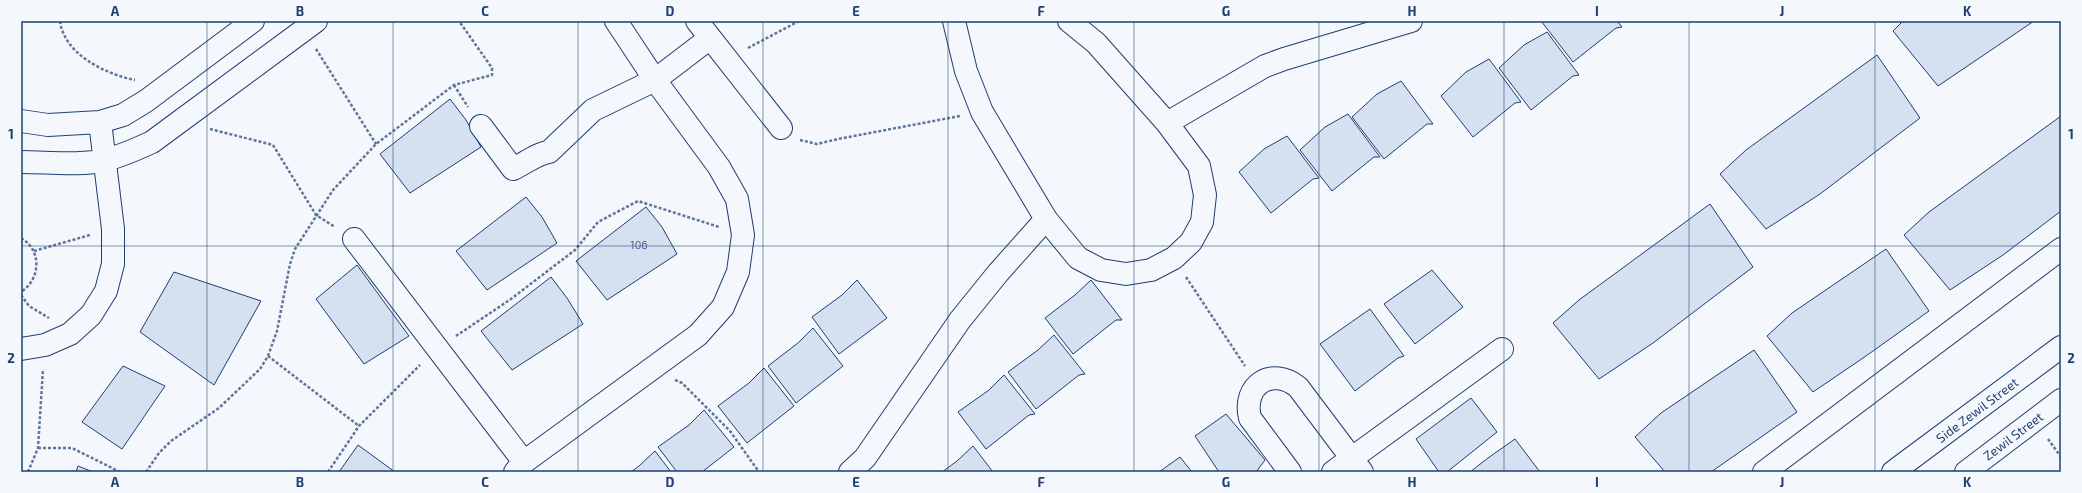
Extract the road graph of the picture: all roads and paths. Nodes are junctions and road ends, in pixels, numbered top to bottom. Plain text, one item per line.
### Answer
1 (60, 21) edge
2 (253, 21) edge
3 (458, 21) edge
4 (616, 21) edge
5 (799, 21) edge
6 (955, 21) edge
7 (1068, 21) edge
8 (1411, 21) edge
9 (310, 26) edge
10 (704, 29) edge
11 (727, 59) junction
12 (655, 80) junction
13 (169, 83) junction
14 (982, 112) junction
15 (21, 120) edge
16 (180, 121) junction
17 (100, 122) junction
18 (1167, 123) junction
19 (481, 126) dead end
20 (781, 128) joint
21 (376, 144) junction
22 (104, 161) junction
23 (21, 162) edge
24 (316, 215) junction
25 (1046, 219) junction
26 (113, 229) junction
27 (743, 235) junction
28 (21, 238) edge
29 (354, 238) joint
30 (2061, 249) edge
31 (34, 251) junction
32 (1174, 258) junction
33 (21, 294) edge
34 (70, 334) junction
35 (45, 345) junction
36 (2061, 347) edge
37 (438, 348) junction
38 (21, 349) edge
39 (1502, 349) dead end
40 (268, 356) junction
41 (651, 369) junction
42 (1258, 385) junction
43 (2061, 400) edge
44 (359, 426) junction
45 (38, 448) junction
46 (1357, 465) edge
47 (520, 467) edge
48 (28, 472) edge
49 (120, 472) edge
50 (146, 472) edge
51 (328, 472) edge
52 (759, 472) edge
53 (850, 472) edge
54 (1290, 472) edge
55 (1333, 472) edge
56 (1764, 472) edge
57 (1893, 472) edge
58 (1966, 472) edge

1 - 13 path
2 - 13 street
3 - 21 path
4 - 12 street
5 - 11 path
6 - 14 street
7 - 18 street
8 - 18 street
9 - 16 street
9 - 21 path
10 - 11 street
10 - 12 street
11 - 20 street
12 - 19 street
12 - 27 street
13 - 17 street
14 - 20 path
14 - 25 street
15 - 17 street
16 - 22 street
16 - 24 path
17 - 22 street
18 - 32 street
21 - 24 path
22 - 23 street
22 - 26 street
24 - 29 path
24 - 40 path
25 - 32 street
25 - 53 street
26 - 31 path
26 - 34 street
27 - 37 path
27 - 41 street
28 - 31 path
29 - 37 street
30 - 56 street
31 - 33 path
32 - 42 path
33 - 34 path
34 - 35 street
35 - 38 street
35 - 45 path
36 - 57 street, Side Zewil Street
37 - 44 path
37 - 47 street
39 - 46 street
40 - 44 path
40 - 50 path
41 - 47 street
41 - 52 path
42 - 46 street
42 - 54 street
43 - 58 street, Zewil Street
44 - 51 path
45 - 48 path
45 - 49 path
46 - 55 street

